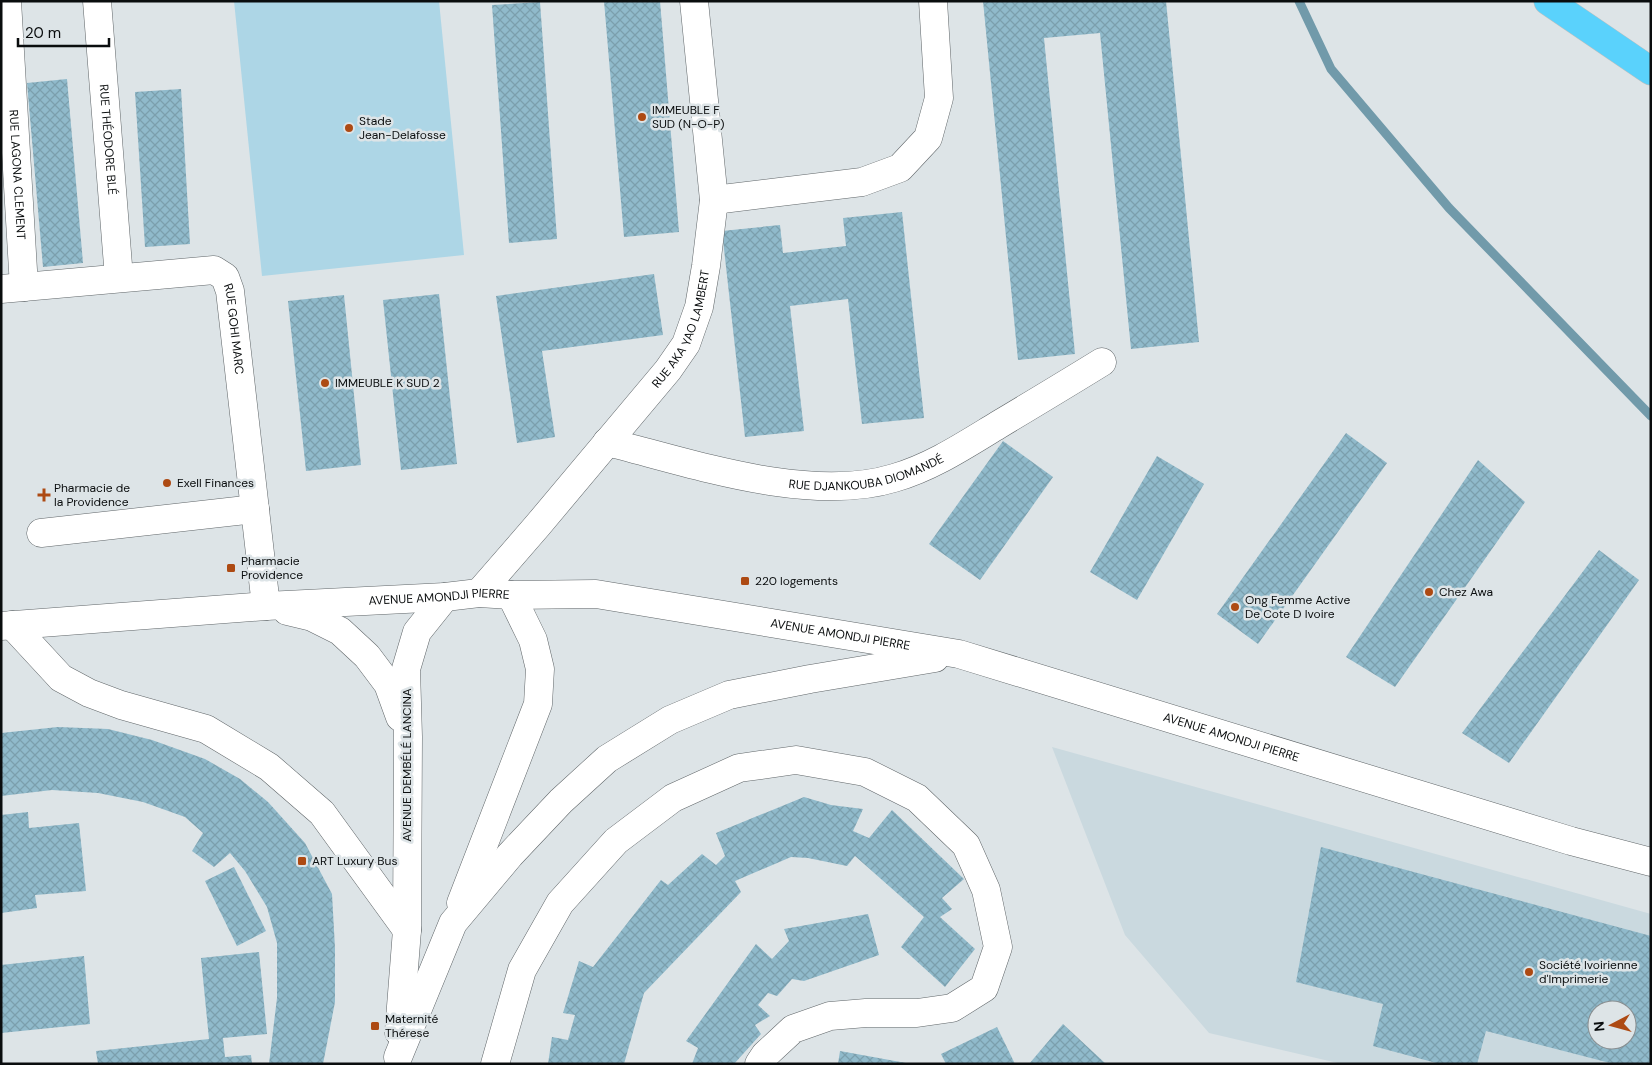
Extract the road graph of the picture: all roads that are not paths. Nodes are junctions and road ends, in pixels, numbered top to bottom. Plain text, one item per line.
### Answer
1 (7, 1) edge
2 (97, 1) edge
3 (694, 1) edge
4 (933, 1) edge
5 (1548, 1) edge
6 (1651, 71) edge
7 (714, 200) junction
8 (120, 278) junction
9 (12, 288) edge
10 (1102, 362) dead end
11 (607, 442) junction
12 (255, 509) junction
13 (41, 534) dead end
14 (479, 592) junction
15 (511, 595) junction
16 (445, 597) junction
17 (266, 606) junction
18 (7, 626) edge
19 (959, 654) junction
20 (408, 737) junction
21 (1651, 862) edge
22 (453, 923) junction
23 (407, 930) junction
24 (401, 1061) edge
25 (495, 1064) edge
26 (759, 1064) edge

1 - 9 street, RUE LAGONA CLEMENT
2 - 8 street, RUE THÉODORE BLÉ
3 - 7 street, RUE AKA YAO LAMBERT
4 - 7 street
5 - 6 highway
7 - 11 street, RUE AKA YAO LAMBERT
8 - 9 street, RUE GOHI MARC
8 - 12 street, RUE GOHI MARC
10 - 11 street, RUE DJANKOUBA DIOMANDÉ
11 - 14 street, RUE AKA YAO LAMBERT
12 - 13 street
12 - 17 street, RUE GOHI MARC
14 - 15 street, AVENUE AMONDJI PIERRE
14 - 16 street, AVENUE AMONDJI PIERRE
15 - 19 street, AVENUE AMONDJI PIERRE
15 - 22 street
16 - 17 street, AVENUE AMONDJI PIERRE
16 - 20 street, AVENUE DEMBÉLÉ LANCINA
17 - 18 street, AVENUE AMONDJI PIERRE
17 - 20 street
18 - 23 street
19 - 21 street, AVENUE AMONDJI PIERRE
19 - 22 street
20 - 23 street, AVENUE DEMBÉLÉ LANCINA
22 - 24 street
23 - 24 street, AVENUE DEMBÉLÉ LANCINA
25 - 26 street

